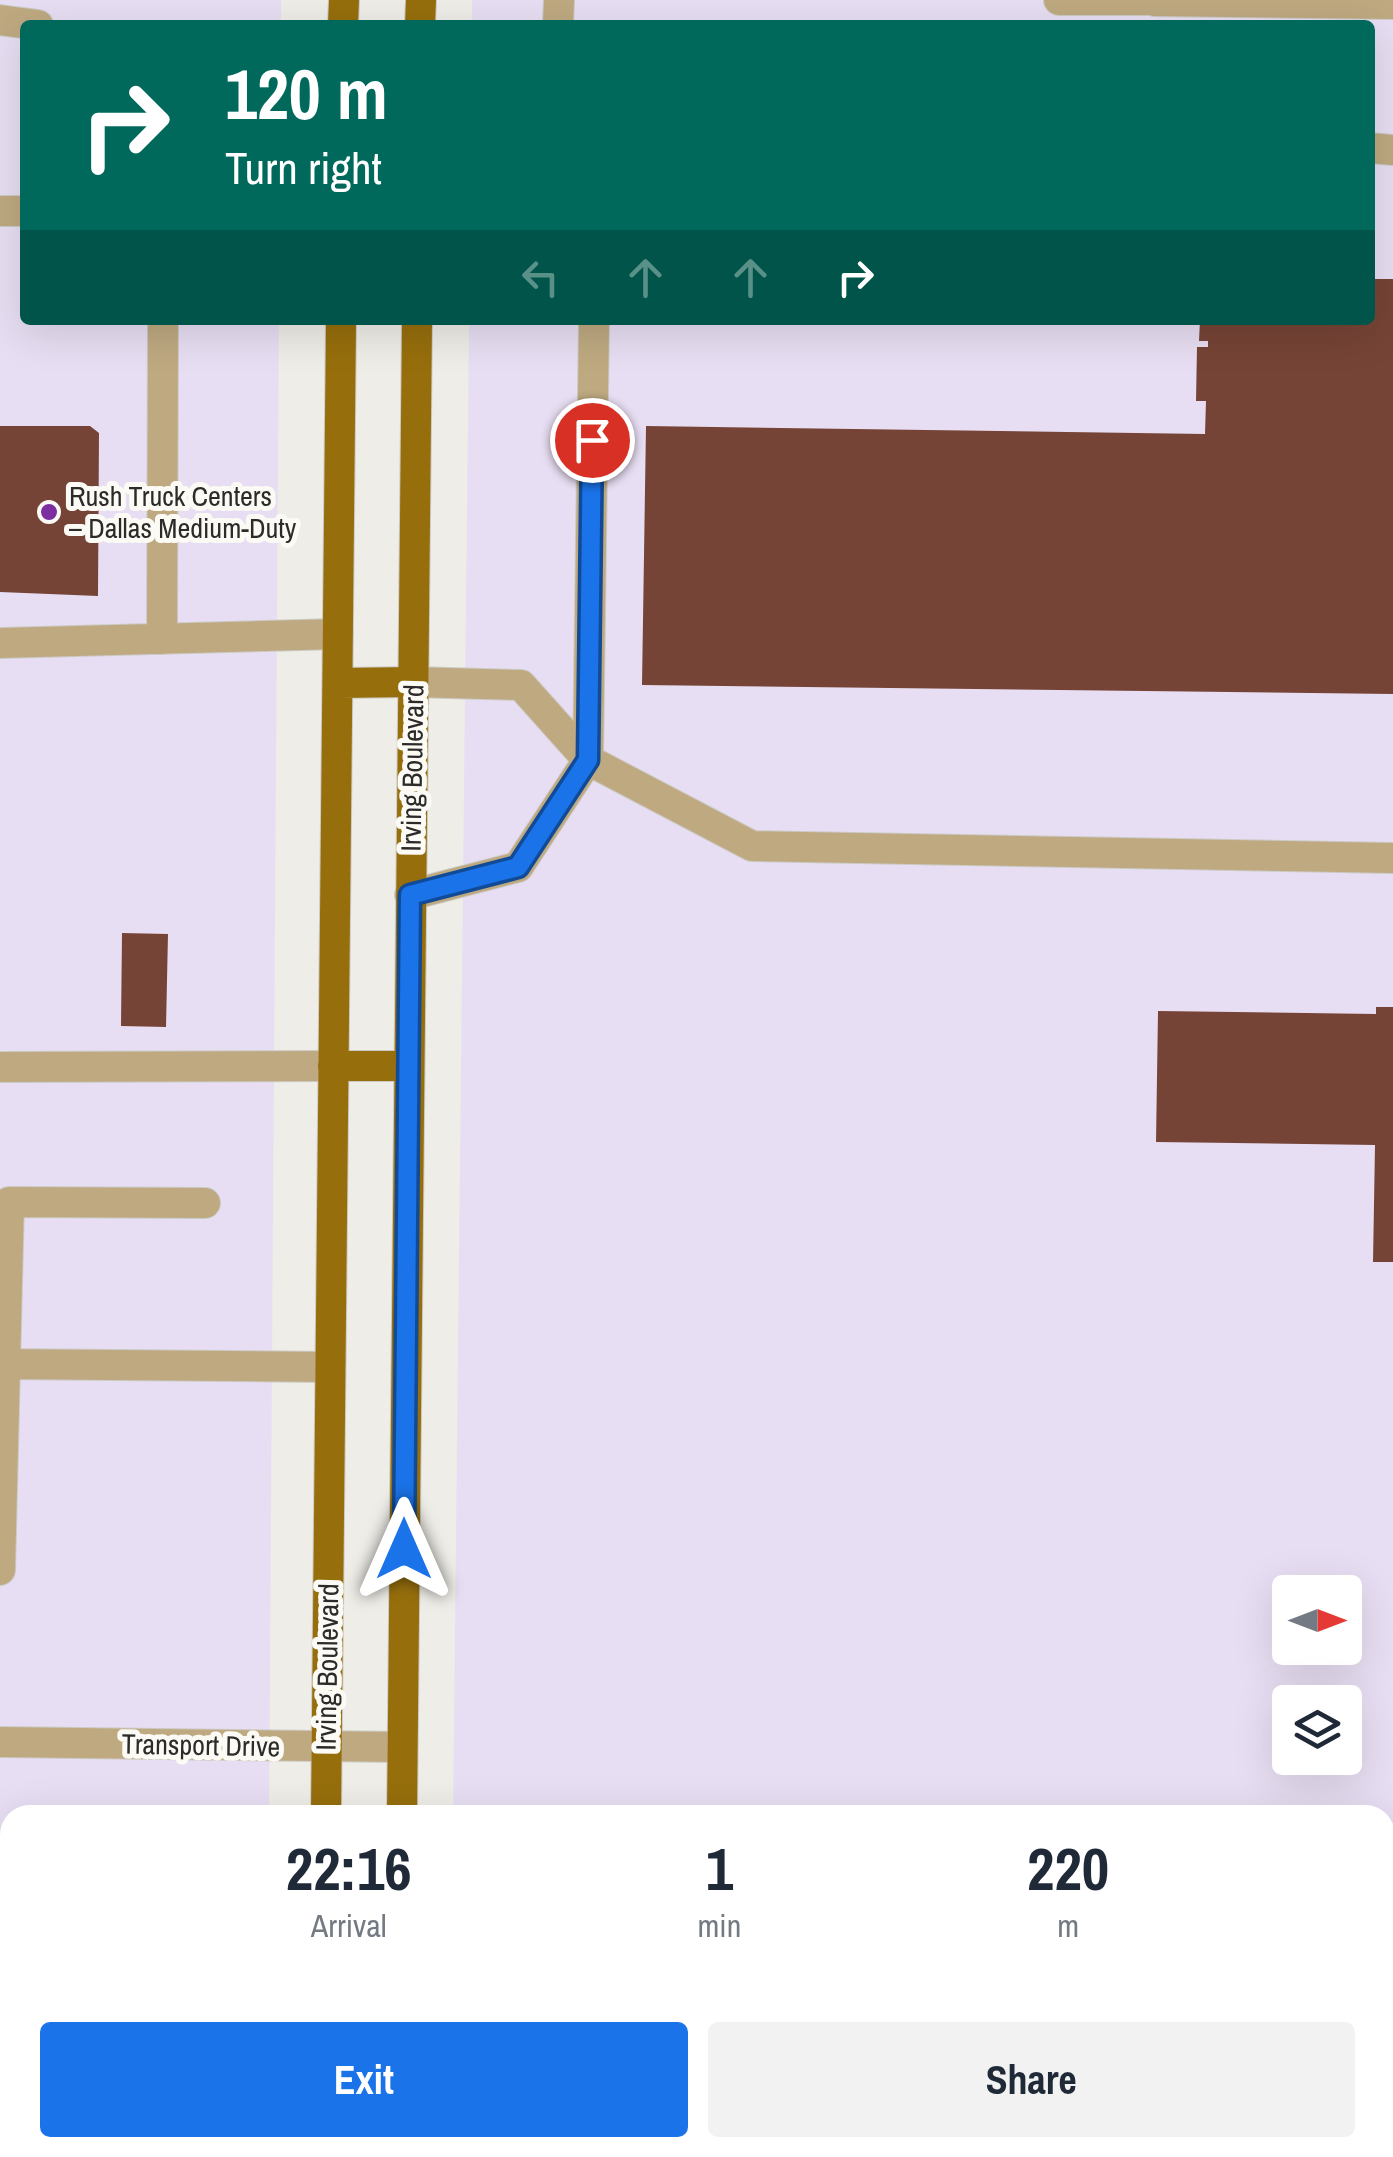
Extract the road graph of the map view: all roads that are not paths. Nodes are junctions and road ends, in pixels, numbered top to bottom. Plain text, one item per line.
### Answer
1 (1059, 0) edge
2 (1155, 0) edge
3 (1393, 4) edge
4 (163, 325) edge
5 (341, 325) edge
6 (417, 325) edge
7 (594, 325) edge
8 (338, 634) junction
9 (162, 639) junction
10 (0, 643) edge
11 (412, 682) junction
12 (338, 683) junction
13 (588, 760) junction
14 (1393, 858) edge
15 (410, 895) junction
16 (333, 1066) junction
17 (408, 1066) junction
18 (0, 1067) edge
19 (204, 1203) dead end
20 (2, 1364) edge
21 (330, 1367) junction
22 (0, 1570) edge
23 (0, 1742) edge
24 (326, 1747) junction
25 (402, 1747) junction
26 (326, 1805) edge
27 (402, 1805) edge

1 - 2 street
2 - 3 street
4 - 9 street
5 - 8 main road, Irving Boulevard
6 - 11 main road, Irving Boulevard
7 - 13 street
8 - 9 street
8 - 12 main road, Irving Boulevard
9 - 10 street
11 - 12 main road
11 - 13 street
11 - 15 main road, Irving Boulevard
12 - 16 main road, Irving Boulevard
13 - 14 street
13 - 15 street
15 - 17 main road, Irving Boulevard
16 - 17 main road
16 - 18 street
16 - 21 main road, Irving Boulevard
17 - 25 main road, Irving Boulevard
19 - 20 street
20 - 21 street
20 - 22 street
21 - 24 main road, Irving Boulevard
23 - 24 street, Transport Drive
24 - 25 street, Transport Drive
24 - 26 main road, Irving Boulevard
25 - 27 main road, Irving Boulevard

